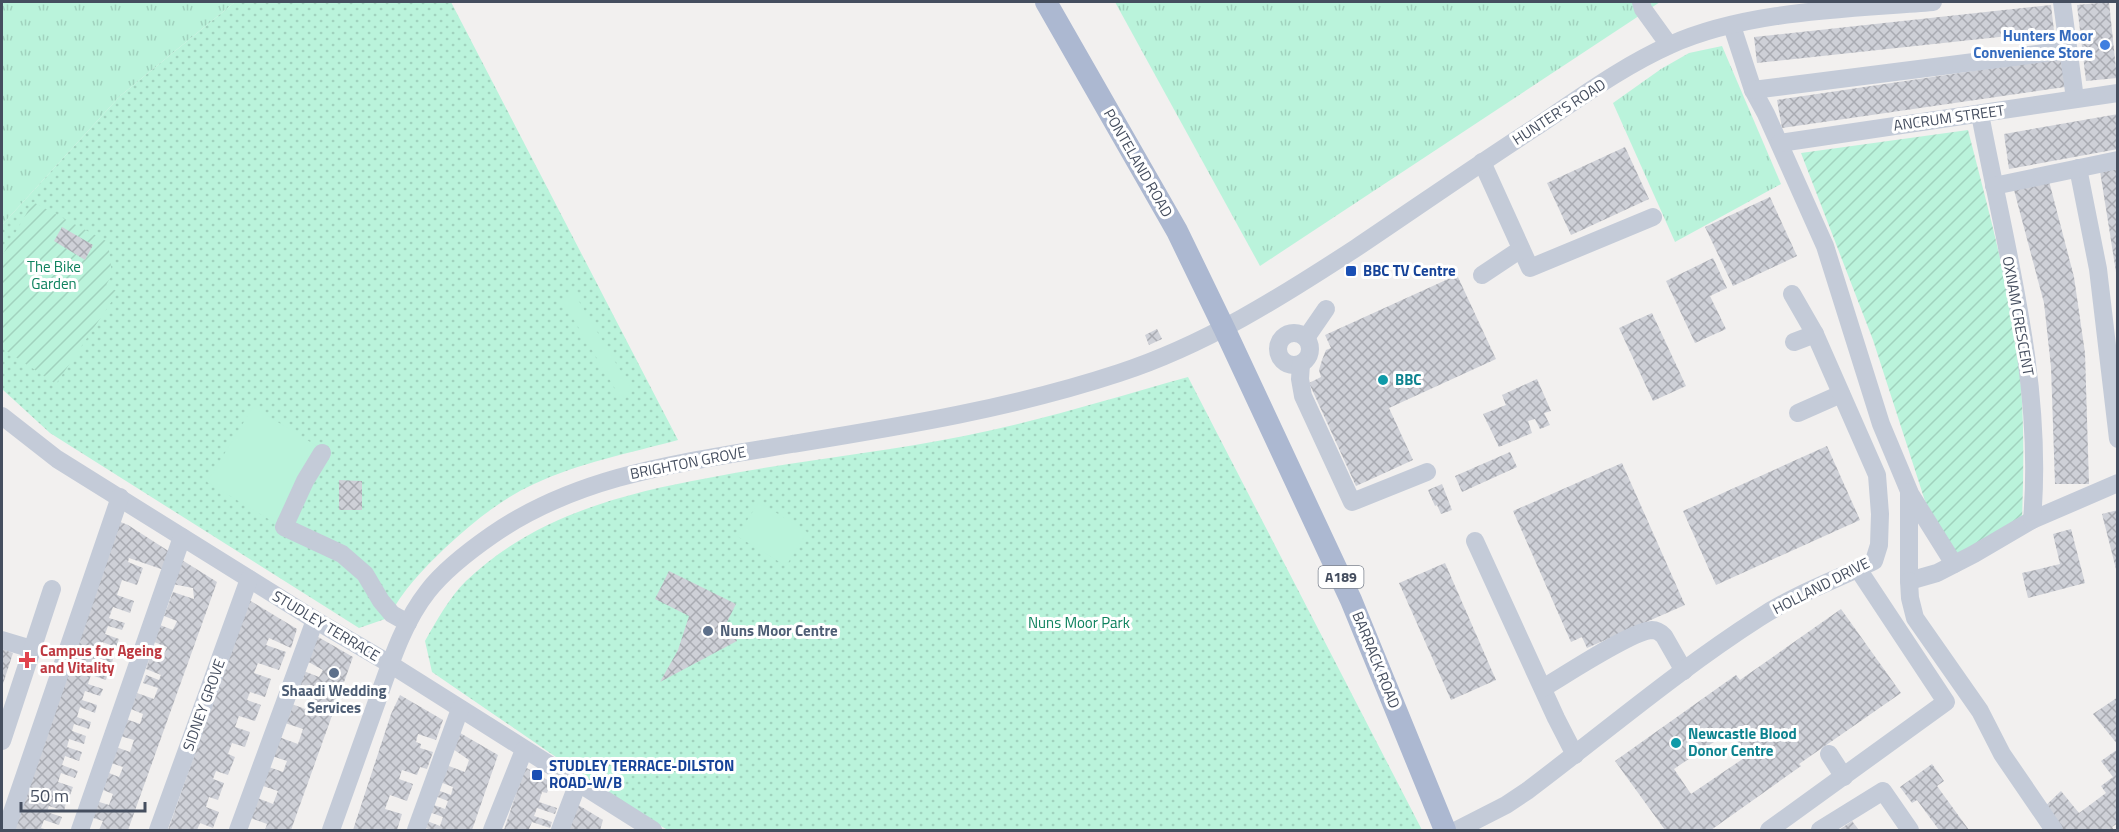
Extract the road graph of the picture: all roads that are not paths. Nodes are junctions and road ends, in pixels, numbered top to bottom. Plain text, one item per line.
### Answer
1 (1046, 2) edge
2 (1641, 2) edge
3 (1933, 2) edge
4 (2062, 2) edge
5 (1732, 26) junction
6 (1669, 45) junction
7 (2068, 50) junction
8 (1753, 90) junction
9 (2118, 93) edge
10 (2075, 99) junction
11 (1980, 114) junction
12 (1780, 143) junction
13 (2118, 160) edge
14 (1482, 162) junction
15 (2078, 168) junction
16 (1994, 186) junction
17 (1653, 217) dead end
18 (1521, 249) junction
19 (1482, 275) dead end
20 (1792, 294) dead end
21 (1326, 309) dead end
22 (1224, 328) junction
23 (1815, 334) junction
24 (1306, 338) junction
25 (1794, 342) dead end
26 (1301, 364) junction
27 (1841, 394) junction
28 (1798, 413) dead end
29 (2, 416) edge
30 (2118, 439) edge
31 (322, 453) dead end
32 (1427, 472) dead end
33 (2118, 483) edge
34 (1909, 491) junction
35 (120, 498) junction
36 (2032, 520) junction
37 (182, 537) junction
38 (1475, 541) dead end
39 (1954, 564) junction
40 (1858, 568) junction
41 (249, 579) junction
42 (1909, 581) junction
43 (52, 589) dead end
44 (315, 621) junction
45 (408, 623) junction
46 (2, 640) edge
47 (32, 649) junction
48 (390, 664) junction
49 (1684, 671) junction
50 (1543, 688) junction
51 (460, 709) junction
52 (2, 741) edge
53 (524, 750) junction
54 (1829, 754) dead end
55 (1575, 755) junction
56 (1844, 777) junction
57 (578, 783) junction
58 (495, 824) edge
59 (632, 825) edge
60 (6, 831) edge
61 (80, 831) edge
62 (158, 831) edge
63 (238, 831) edge
64 (331, 831) edge
65 (416, 831) edge
66 (560, 831) edge
67 (653, 831) edge
68 (1445, 831) edge
69 (1457, 831) edge
70 (1769, 831) edge
71 (1820, 831) edge
72 (1910, 831) edge
73 (2054, 831) edge

1 - 22 main road, PONTELAND ROAD / A189
2 - 6 street
3 - 5 street, HUNTER'S ROAD
4 - 7 street
5 - 6 street, HUNTER'S ROAD
5 - 8 street
6 - 14 street, HUNTER'S ROAD
7 - 8 street
7 - 10 street
8 - 12 street
9 - 10 street, ANCRUM STREET
10 - 11 street, ANCRUM STREET
11 - 12 street, ANCRUM STREET
11 - 16 street, OXNAM CRESCENT
12 - 34 street
13 - 15 street
14 - 18 street
14 - 22 street, HUNTER'S ROAD
15 - 16 street
15 - 30 street
16 - 36 street, OXNAM CRESCENT
17 - 18 street
18 - 19 street
20 - 23 street, HOLLAND DRIVE
21 - 24 street
22 - 45 street, BRIGHTON GROVE
22 - 68 main road, BARRACK ROAD / A189
23 - 25 street
23 - 27 street, HOLLAND DRIVE
24 - 26 street
24 - 26 street
26 - 32 street
27 - 28 street
27 - 40 street, HOLLAND DRIVE
29 - 35 street, STUDLEY TERRACE
31 - 45 street
33 - 36 street
34 - 39 street
34 - 42 street
35 - 37 street, STUDLEY TERRACE
35 - 60 street
36 - 39 street
37 - 41 street, STUDLEY TERRACE
37 - 61 street
38 - 50 street
39 - 42 street
40 - 49 street, HOLLAND DRIVE
40 - 56 street
41 - 44 street, STUDLEY TERRACE
41 - 62 street, SIDNEY GROVE
42 - 73 street
43 - 47 street
44 - 48 street, STUDLEY TERRACE
44 - 63 street
45 - 48 street, BRIGHTON GROVE
46 - 47 street
47 - 52 street
48 - 51 street, STUDLEY TERRACE
48 - 64 street, BRIGHTON GROVE
49 - 50 street
49 - 55 street, HOLLAND DRIVE
50 - 55 street
51 - 53 street, STUDLEY TERRACE
51 - 65 street
53 - 57 street, STUDLEY TERRACE
53 - 58 street
54 - 56 street
55 - 69 street, HOLLAND DRIVE
56 - 70 street
57 - 59 street, STUDLEY TERRACE
57 - 66 street
59 - 67 street, STUDLEY TERRACE
71 - 72 street

